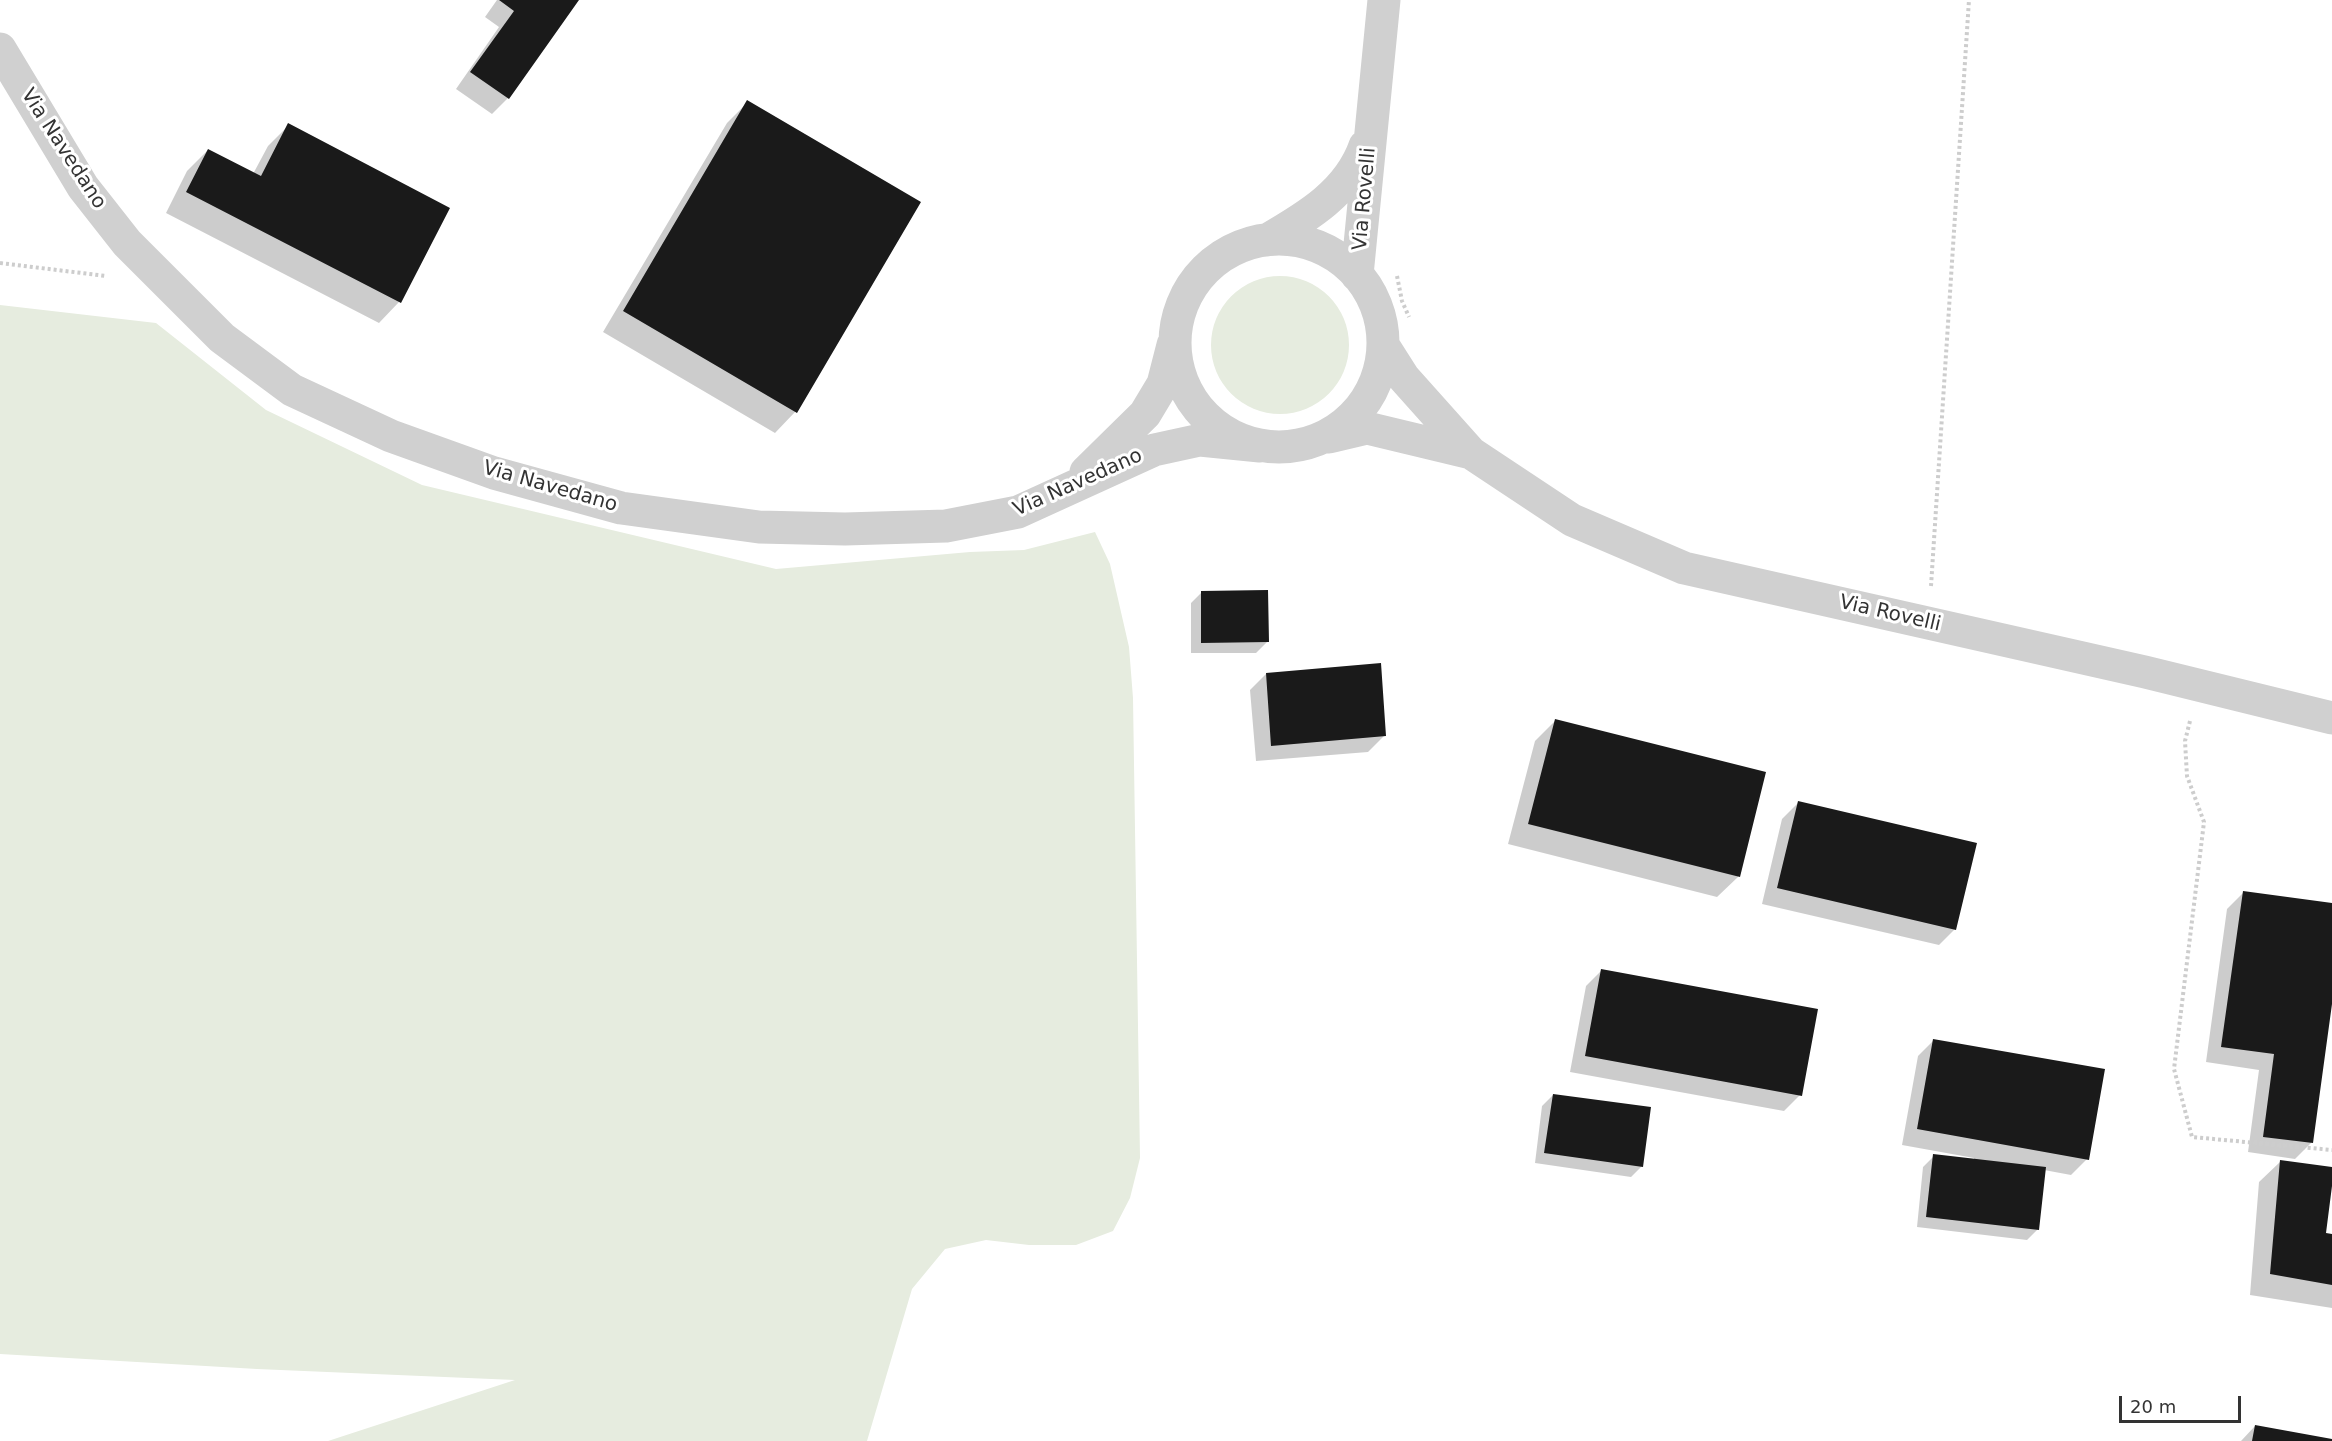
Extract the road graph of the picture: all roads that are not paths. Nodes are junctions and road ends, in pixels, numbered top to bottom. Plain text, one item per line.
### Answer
1 (1384, 0) edge
2 (0, 49) edge
3 (1372, 124) junction
4 (1267, 240) junction
5 (1358, 274) junction
6 (1174, 340) junction
7 (1383, 345) junction
8 (1322, 438) junction
9 (1260, 446) junction
10 (1471, 453) junction
11 (1067, 490) junction
12 (2332, 718) edge

1 - 3 street, Via Rovelli
2 - 11 street, Via Navedano
3 - 4 street, Via Rovelli
3 - 5 street, Via Rovelli
4 - 5 street
4 - 6 street
5 - 7 street
6 - 9 street
6 - 11 street
7 - 8 street
7 - 10 street, Via Rovelli
8 - 9 street
8 - 10 street, Via Rovelli
9 - 11 street, Via Navedano
10 - 12 street, Via Rovelli

